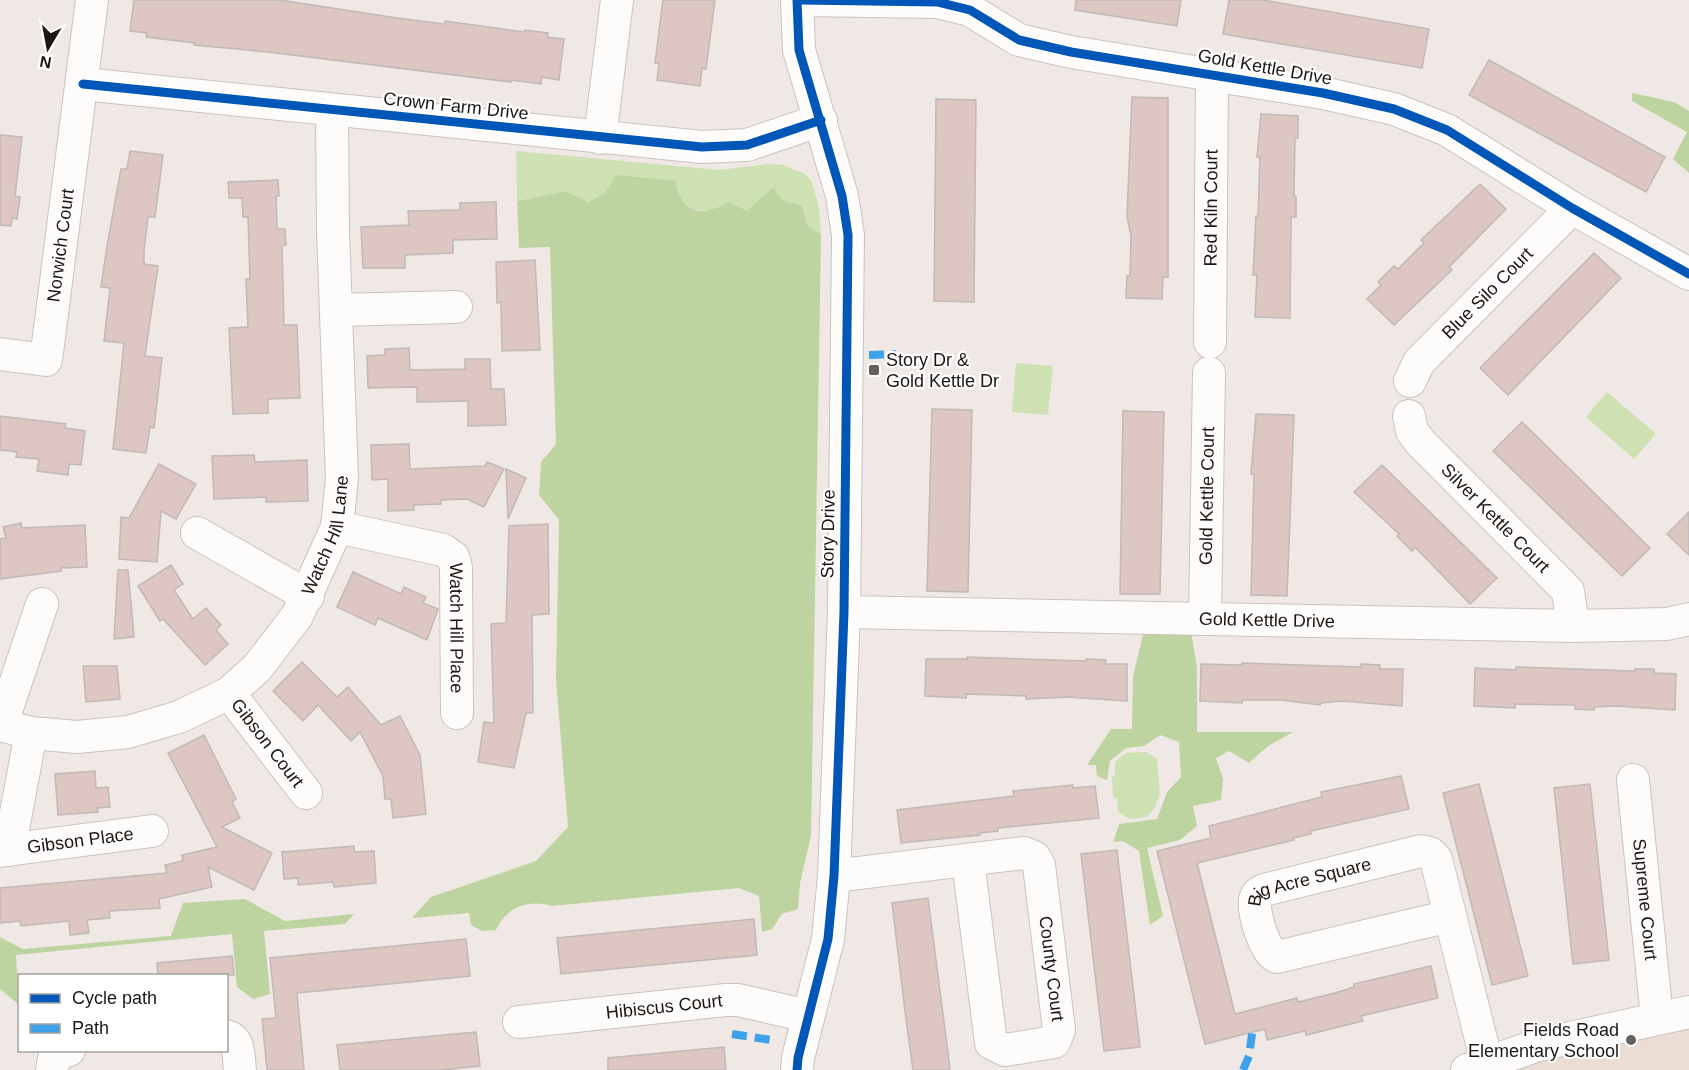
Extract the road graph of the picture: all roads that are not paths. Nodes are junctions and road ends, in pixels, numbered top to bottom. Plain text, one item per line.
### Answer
1 (92, 0) edge
2 (616, 0) edge
3 (799, 0) edge
4 (1212, 75) junction
5 (83, 84) junction
6 (332, 110) junction
7 (821, 120) junction
8 (600, 138) junction
9 (1572, 208) junction
10 (1689, 274) edge
11 (456, 307) dead end
12 (336, 310) junction
13 (0, 354) edge
14 (1209, 358) joint
15 (1410, 381) dead end
16 (1409, 416) dead end
17 (337, 527) junction
18 (197, 533) dead end
19 (308, 596) junction
20 (42, 604) dead end
21 (844, 612) junction
22 (1204, 619) junction
23 (1689, 620) edge
24 (1573, 626) junction
25 (229, 693) junction
26 (457, 713) dead end
27 (11, 728) edge
28 (1633, 780) dead end
29 (306, 793) dead end
30 (152, 831) dead end
31 (5, 851) edge
32 (968, 861) junction
33 (834, 876) junction
34 (1450, 916) junction
35 (1689, 1012) edge
36 (808, 1016) junction
37 (1657, 1018) junction
38 (519, 1022) dead end
39 (228, 1036) edge
40 (63, 1052) edge
41 (1477, 1066) edge
42 (52, 1070) edge
43 (240, 1070) edge
44 (797, 1070) edge

1 - 5 street
2 - 8 street
3 - 4 street, Gold Kettle Drive
3 - 7 street, Story Drive
4 - 9 street, Gold Kettle Drive
4 - 14 street, Red Kiln Court
5 - 6 street, Crown Farm Drive
5 - 13 street, Norwich Court
6 - 8 street, Crown Farm Drive
6 - 12 street, Watch Hill Lane
7 - 8 street, Crown Farm Drive
7 - 21 street, Story Drive
9 - 10 street, Gold Kettle Drive
9 - 15 street, Blue Silo Court
11 - 12 street
12 - 17 street, Watch Hill Lane
14 - 22 street, Gold Kettle Court
16 - 24 street, Silver Kettle Court
17 - 19 street, Watch Hill Lane
17 - 26 street, Watch Hill Place
18 - 19 street
19 - 25 street, Watch Hill Lane
20 - 27 street, Gibson Place
21 - 22 street, Gold Kettle Drive
21 - 33 street, Story Drive
22 - 24 street, Gold Kettle Drive
23 - 24 street, Gold Kettle Drive
25 - 27 street, Watch Hill Lane
25 - 29 street, Gibson Court
27 - 31 street, Gibson Place
28 - 37 street, Supreme Court
30 - 31 street, Gibson Place
32 - 32 street, County Court
32 - 33 street, County Court
33 - 36 street, Story Drive
34 - 34 street, Big Acre Square
34 - 41 street, Big Acre Square
35 - 37 street
36 - 38 street, Hibiscus Court
36 - 44 street, Story Drive
37 - 41 street
39 - 43 street
40 - 42 street

